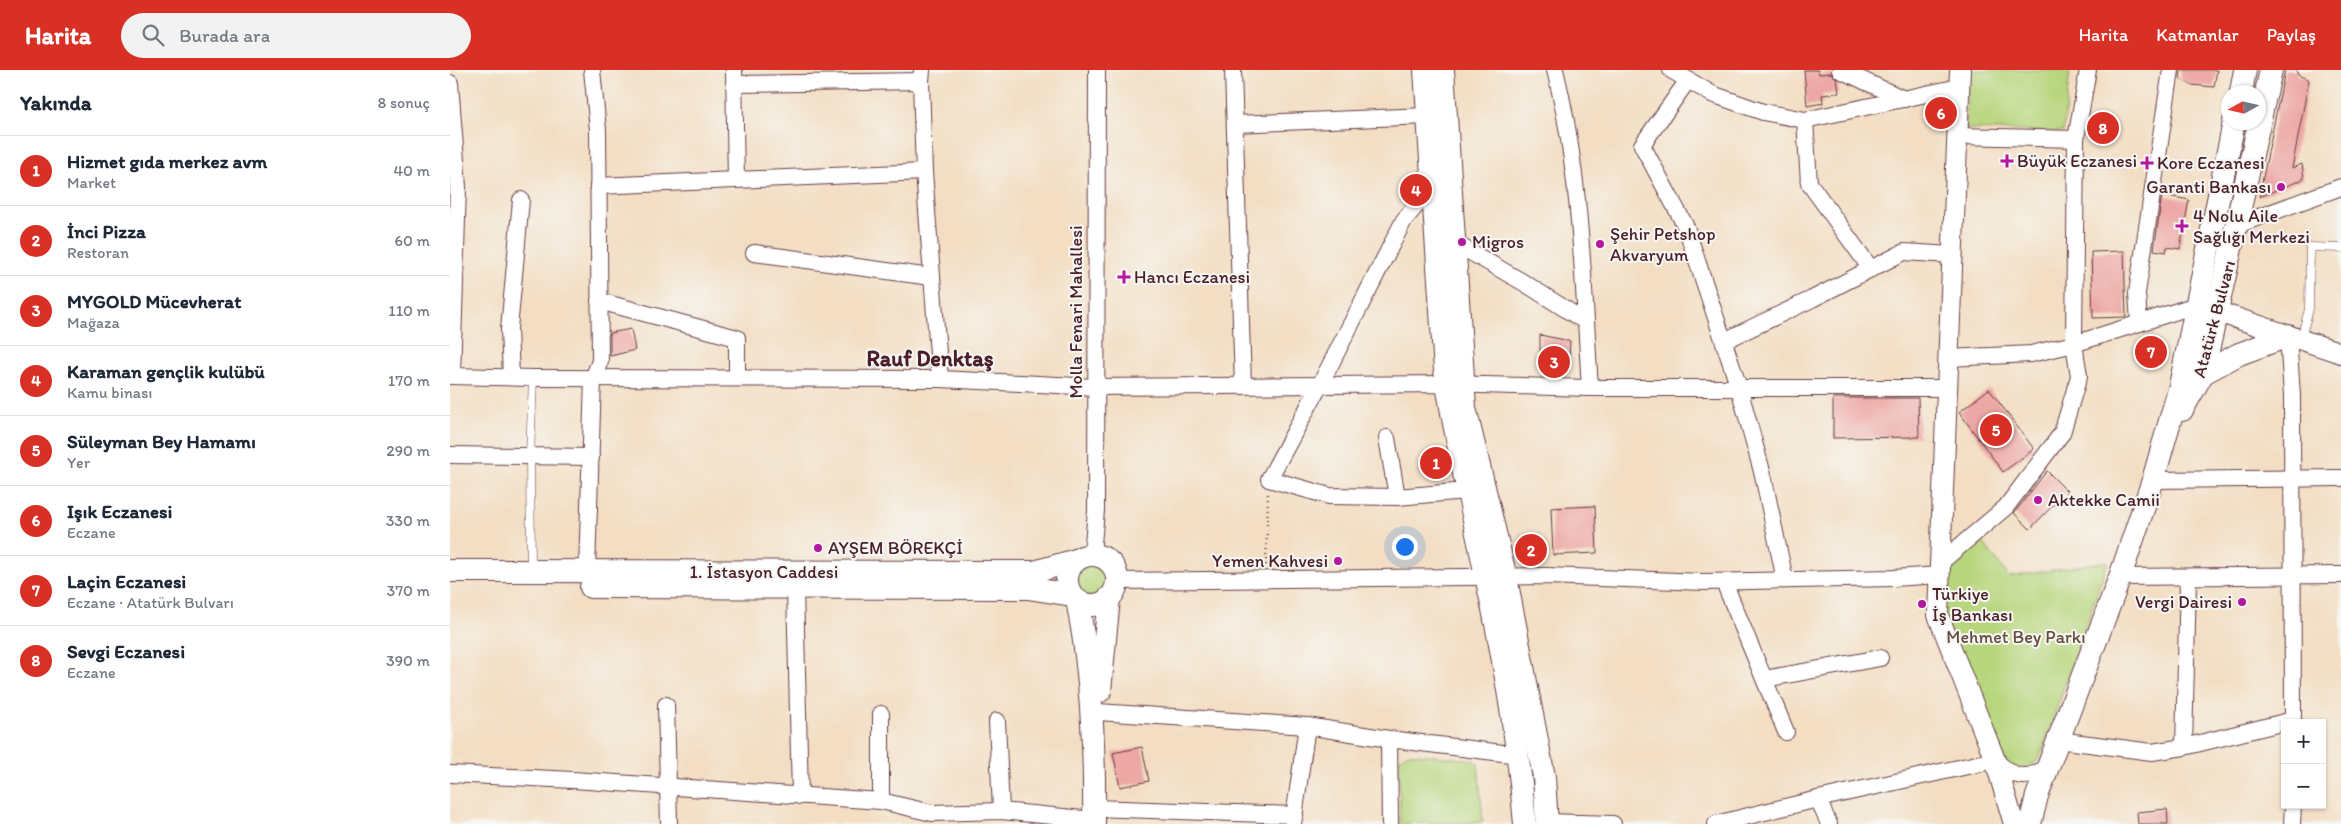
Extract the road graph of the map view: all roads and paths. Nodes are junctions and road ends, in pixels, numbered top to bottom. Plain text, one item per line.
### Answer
1 (592, 70) edge
2 (1097, 70) edge
3 (1233, 70) edge
4 (1425, 70) edge
5 (1443, 70) edge
6 (1555, 70) edge
7 (1671, 70) edge
8 (1840, 70) edge
9 (2088, 70) edge
10 (2171, 70) edge
11 (2246, 70) edge
12 (2271, 70) edge
13 (921, 76) edge
14 (734, 77) edge
15 (1959, 79) edge
16 (1688, 80) junction
17 (450, 83) edge
18 (2243, 85) edge
19 (1904, 99) junction
20 (1427, 116) junction
21 (1805, 120) junction
22 (1235, 124) junction
23 (2232, 130) edge
24 (1957, 136) junction
25 (2076, 139) junction
26 (924, 172) junction
27 (736, 180) junction
28 (598, 186) junction
29 (454, 187) edge
30 (1432, 187) junction
31 (2341, 187) edge
32 (520, 200) dead end
33 (2238, 225) junction
34 (1453, 242) junction
35 (2341, 248) edge
36 (754, 252) dead end
37 (1952, 255) junction
38 (1871, 269) junction
39 (931, 277) junction
40 (599, 301) junction
41 (2196, 305) junction
42 (2218, 312) junction
43 (1586, 322) junction
44 (2139, 323) junction
45 (2294, 338) junction
46 (1724, 341) junction
47 (2074, 344) junction
48 (2341, 353) edge
49 (1948, 358) junction
50 (2203, 373) junction
51 (451, 376) edge
52 (511, 377) junction
53 (533, 378) junction
54 (593, 378) junction
55 (737, 378) junction
56 (940, 379) junction
57 (1455, 384) junction
58 (1243, 386) junction
59 (1320, 386) junction
60 (2180, 386) junction
61 (1096, 387) junction
62 (1590, 388) junction
63 (1739, 388) junction
64 (1947, 388) junction
65 (1387, 438) dead end
66 (2164, 443) junction
67 (450, 455) edge
68 (530, 456) junction
69 (591, 457) junction
70 (2293, 478) junction
71 (2341, 478) edge
72 (1269, 479) junction
73 (2153, 480) junction
74 (1476, 490) junction
75 (1398, 497) junction
76 (1084, 557) junction
77 (1940, 569) junction
78 (450, 571) edge
79 (531, 572) junction
80 (587, 572) junction
81 (2341, 575) edge
82 (2294, 577) junction
83 (1497, 578) junction
84 (2120, 578) junction
85 (2188, 578) junction
86 (1266, 579) junction
87 (1785, 580) junction
88 (1724, 582) junction
89 (450, 587) edge
90 (795, 588) junction
91 (1113, 589) junction
92 (1074, 598) junction
93 (1880, 658) dead end
94 (1764, 679) junction
95 (666, 705) dead end
96 (1098, 712) junction
97 (881, 714) dead end
98 (2293, 719) edge
99 (997, 721) dead end
100 (2281, 724) edge
101 (1307, 726) junction
102 (1786, 732) dead end
103 (1389, 739) junction
104 (2058, 740) junction
105 (1094, 747) junction
106 (2184, 747) junction
107 (1519, 755) junction
108 (1995, 760) junction
109 (2049, 764) junction
110 (450, 774) edge
111 (669, 787) junction
112 (800, 796) junction
113 (1818, 799) junction
114 (881, 801) junction
115 (2292, 809) edge
116 (1001, 811) junction
117 (1094, 817) edge
118 (931, 818) edge
119 (1294, 820) edge
120 (1547, 823) edge
121 (669, 824) edge
122 (1390, 824) edge
123 (1525, 824) edge
124 (1613, 824) edge
125 (1716, 824) edge
126 (1829, 824) edge
127 (2014, 824) edge
128 (2030, 824) edge
129 (2292, 824) edge

1 - 28 street
2 - 61 street, Molla Fenari Mahallesi
3 - 22 street
4 - 20 main road
5 - 34 main road
6 - 43 street
7 - 16 street
8 - 19 street
9 - 25 street
10 - 44 street
11 - 18 main road
12 - 33 main road, Atatürk Bulvarı
13 - 14 street
13 - 26 street
14 - 27 street
15 - 19 street
15 - 24 street
16 - 21 street
16 - 46 street
17 - 29 street
19 - 21 street
20 - 22 street
20 - 30 main road
21 - 38 street
22 - 58 street
23 - 41 main road, Atatürk Bulvarı
24 - 25 street
24 - 37 street
25 - 47 street
26 - 27 street
26 - 39 street
27 - 28 street
28 - 40 street
29 - 51 street
30 - 57 main road
30 - 59 street
31 - 33 street
32 - 52 street
33 - 42 main road, Atatürk Bulvarı
34 - 43 street
34 - 57 main road
35 - 45 lane
36 - 39 street
37 - 38 street
37 - 49 street
38 - 46 street
39 - 56 street
40 - 54 street
40 - 55 street
41 - 42 main road
41 - 44 street
41 - 60 main road, Atatürk Bulvarı
42 - 45 street
42 - 50 main road, Atatürk Bulvarı
43 - 62 street
44 - 47 street
45 - 48 street
45 - 50 main road
45 - 70 street
46 - 63 street
47 - 49 street
47 - 77 street
49 - 64 street
50 - 60 main road
50 - 66 main road, Atatürk Bulvarı
51 - 52 street
52 - 53 street
53 - 54 street
53 - 68 lane
54 - 55 street
54 - 69 street
55 - 56 street
56 - 61 street
57 - 59 street
57 - 62 street
57 - 74 main road
58 - 59 street
58 - 61 street
59 - 72 street
60 - 66 main road, Atatürk Bulvarı
61 - 76 street, Molla Fenari Mahallesi
62 - 63 street
63 - 64 street
63 - 87 street
64 - 77 street
65 - 75 street
66 - 73 main road
67 - 68 street
68 - 69 street
68 - 79 lane
69 - 80 street
70 - 71 street
70 - 73 street
70 - 82 street
72 - 75 street
72 - 86 path
73 - 84 main road
74 - 75 street
74 - 83 main road
76 - 80 main road, 1. İstasyon Caddesi
76 - 91 main road
76 - 92 main road
77 - 87 street
77 - 108 street
78 - 79 main road, 1. İstasyon Caddesi
79 - 80 main road, 1. İstasyon Caddesi
81 - 82 street
82 - 85 street
82 - 98 street
83 - 86 street
83 - 88 street
83 - 107 main road
83 - 120 main road
84 - 85 street
84 - 104 main road
85 - 106 street
86 - 91 street
87 - 88 street
88 - 94 street
89 - 90 main road, 1. İstasyon Caddesi
90 - 92 main road, 1. İstasyon Caddesi
90 - 112 street
91 - 92 main road
91 - 96 main road
92 - 105 main road
93 - 94 street
94 - 102 street
95 - 111 street
96 - 101 street
96 - 105 main road
97 - 114 street
99 - 116 street
100 - 106 street
101 - 103 street
101 - 119 street
103 - 107 street
103 - 122 street
104 - 106 street
104 - 109 main road
105 - 117 main road
107 - 123 main road
108 - 109 street
108 - 113 street
108 - 127 street
109 - 128 main road
110 - 111 street
111 - 112 street
111 - 121 street
112 - 114 street
113 - 125 street
113 - 126 street
114 - 118 street
115 - 129 street
116 - 117 street
116 - 118 street
117 - 119 street
120 - 124 street

